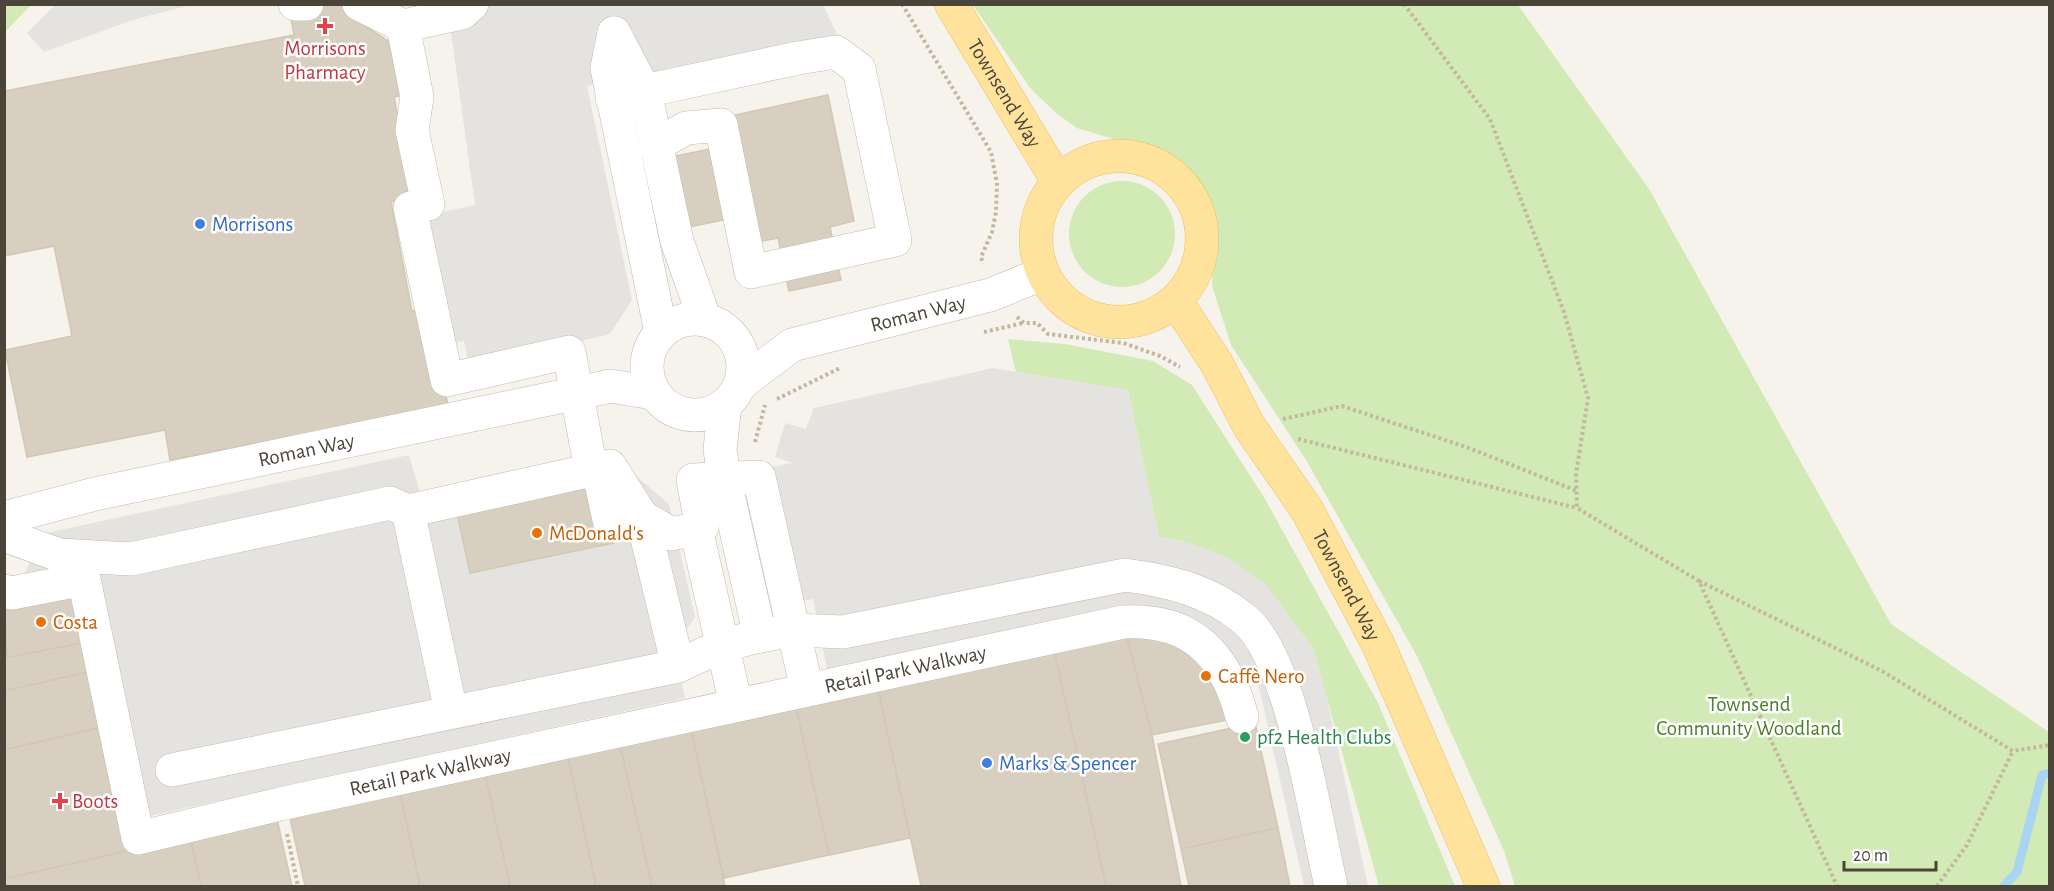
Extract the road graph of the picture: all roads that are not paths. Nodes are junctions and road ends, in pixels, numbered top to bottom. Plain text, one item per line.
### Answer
1 (295, 4) edge
2 (307, 4) edge
3 (359, 4) edge
4 (472, 4) edge
5 (951, 4) edge
6 (403, 26) junction
7 (645, 92) junction
8 (612, 98) junction
9 (655, 146) junction
10 (1057, 180) junction
11 (1042, 274) junction
12 (1176, 301) junction
13 (714, 324) junction
14 (654, 344) junction
15 (792, 345) junction
16 (611, 386) junction
17 (653, 393) junction
18 (577, 394) junction
19 (733, 395) junction
20 (688, 416) junction
21 (730, 468) junction
22 (596, 470) junction
23 (408, 511) junction
24 (642, 517) junction
25 (4, 518) edge
26 (696, 529) junction
27 (4, 535) edge
28 (4, 591) edge
29 (794, 630) junction
30 (760, 636) junction
31 (723, 645) junction
32 (678, 666) junction
33 (807, 690) junction
34 (736, 705) junction
35 (451, 711) junction
36 (1242, 717) dead end
37 (172, 770) dead end
38 (1331, 886) edge
39 (1483, 886) edge

1 - 2 street
3 - 6 street
4 - 6 street
5 - 10 main road, Townsend Way
6 - 18 street
7 - 8 street
7 - 8 street
7 - 9 street
7 - 9 street
8 - 14 street
9 - 13 street
10 - 11 main road
10 - 12 main road
11 - 12 main road
11 - 15 street, Roman Way
12 - 39 main road, Townsend Way
13 - 14 street, Roman Way
13 - 15 street, Roman Way
13 - 19 street
14 - 16 street, Roman Way
14 - 17 street
15 - 19 street, Roman Way
16 - 17 street, Roman Way
16 - 18 street, Roman Way
17 - 20 street, Roman Way
18 - 22 street
18 - 25 street, Roman Way
19 - 20 street, Roman Way
19 - 21 street
20 - 21 street
21 - 26 street
21 - 29 street
21 - 30 street
22 - 23 street
22 - 24 street
23 - 27 street
23 - 35 street
24 - 26 street
24 - 32 street
26 - 31 street
28 - 34 street, Retail Park Walkway
29 - 30 street
29 - 33 street
29 - 38 street
30 - 31 street
31 - 32 street
31 - 34 street
32 - 35 street
33 - 34 street, Retail Park Walkway
33 - 36 street, Retail Park Walkway
35 - 37 street

